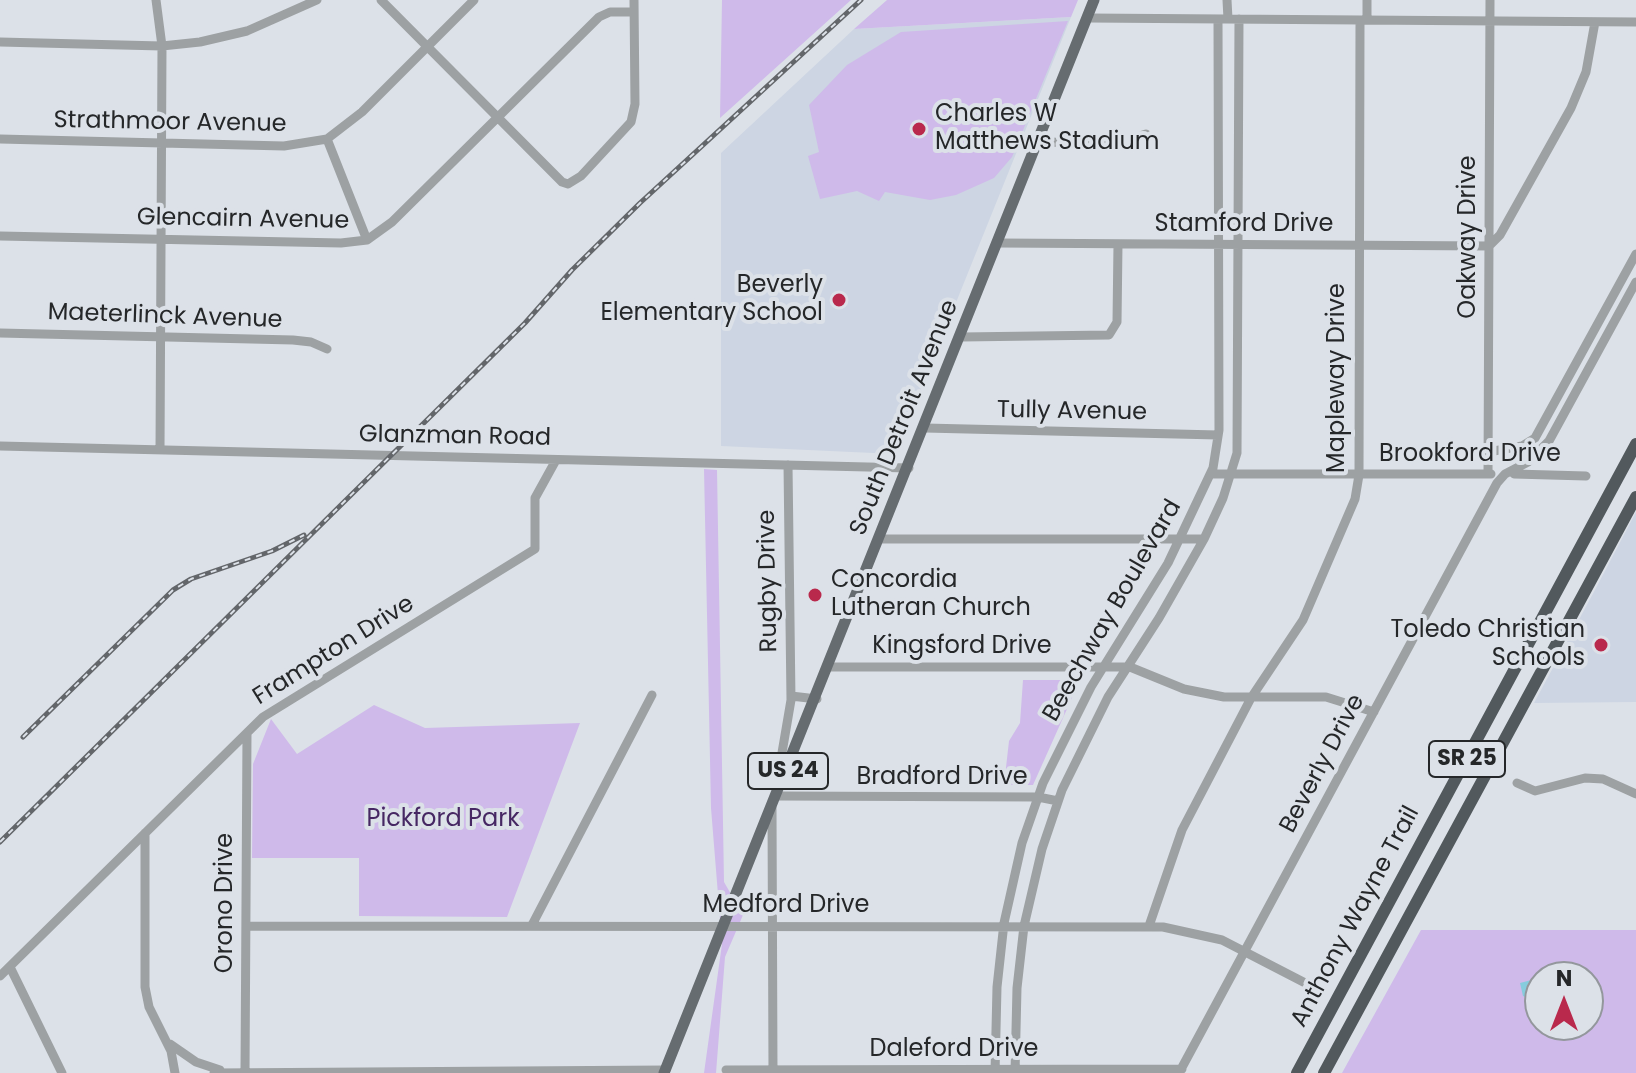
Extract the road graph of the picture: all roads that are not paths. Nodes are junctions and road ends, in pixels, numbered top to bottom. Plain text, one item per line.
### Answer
1 (156, 0) edge
2 (317, 0) edge
3 (381, 0) edge
4 (474, 0) edge
5 (634, 0) edge
6 (1094, 0) edge
7 (1227, 0) edge
8 (1367, 0) edge
9 (1490, 0) edge
10 (634, 12) junction
11 (1088, 18) junction
12 (1228, 19) junction
13 (1363, 20) junction
14 (1489, 21) junction
15 (1595, 22) junction
16 (1636, 22) edge
17 (0, 42) edge
18 (162, 46) junction
19 (427, 46) junction
20 (497, 117) junction
21 (1146, 134) dead end
22 (0, 139) edge
23 (327, 139) junction
24 (1038, 142) junction
25 (162, 144) junction
26 (0, 236) edge
27 (161, 240) junction
28 (367, 240) junction
29 (998, 243) junction
30 (1118, 244) junction
31 (1218, 245) junction
32 (1239, 245) junction
33 (1358, 245) junction
34 (1489, 246) junction
35 (1636, 254) edge
36 (1636, 282) edge
37 (0, 333) edge
38 (160, 336) junction
39 (962, 337) junction
40 (327, 349) dead end
41 (925, 428) junction
42 (1218, 435) junction
43 (1636, 444) edge
44 (0, 446) edge
45 (160, 450) junction
46 (1488, 452) junction
47 (556, 460) junction
48 (788, 465) junction
49 (909, 468) junction
50 (1211, 474) junction
51 (1232, 474) junction
52 (1488, 474) junction
53 (1505, 474) junction
54 (1359, 475) junction
55 (1586, 476) dead end
56 (1636, 497) edge
57 (880, 539) junction
58 (1181, 539) junction
59 (1204, 539) junction
60 (1103, 666) junction
61 (829, 667) junction
62 (1127, 667) junction
63 (652, 695) dead end
64 (791, 696) junction
65 (1251, 698) junction
66 (817, 699) junction
67 (1374, 712) junction
68 (247, 733) junction
69 (1517, 783) dead end
70 (1636, 794) edge
71 (777, 796) junction
72 (1038, 797) junction
73 (1058, 801) junction
74 (772, 809) junction
75 (145, 833) junction
76 (532, 925) junction
77 (725, 925) junction
78 (246, 926) junction
79 (773, 926) junction
80 (1004, 926) junction
81 (1024, 926) junction
82 (1149, 926) junction
83 (1245, 952) junction
84 (10, 967) junction
85 (0, 976) edge
86 (1313, 987) dead end
87 (164, 1039) junction
88 (726, 1070) dead end
89 (773, 1071) edge
90 (995, 1071) edge
91 (1181, 1071) edge
92 (218, 1072) edge
93 (245, 1072) edge
94 (665, 1072) edge
95 (1015, 1072) edge
96 (62, 1073) edge
97 (175, 1073) edge
98 (1297, 1073) edge
99 (1324, 1073) edge

1 - 18 street
2 - 18 street
3 - 19 street
4 - 19 street, Strathmoor Avenue
5 - 10 street
6 - 11 main road, South Detroit Avenue / US 24
7 - 12 street
8 - 13 street, Mapleway Drive
9 - 14 street, Oakway Drive
10 - 20 street, Glencairn Avenue
10 - 20 street
11 - 12 street
11 - 24 main road, South Detroit Avenue / US 24
12 - 13 street
12 - 31 street, Beechway Boulevard
12 - 32 street, Beechway Boulevard
13 - 14 street
13 - 33 street, Mapleway Drive
14 - 15 street
14 - 34 street, Oakway Drive
15 - 16 street
15 - 34 street
17 - 18 street
18 - 25 street
19 - 20 street
19 - 23 street, Strathmoor Avenue
20 - 28 street, Glencairn Avenue
21 - 24 street
22 - 25 street, Strathmoor Avenue
23 - 25 street, Strathmoor Avenue
23 - 28 street
24 - 29 main road, South Detroit Avenue / US 24
25 - 27 street
26 - 27 street, Glencairn Avenue
27 - 28 street, Glencairn Avenue
27 - 38 street
29 - 30 street, Stamford Drive
29 - 39 main road, South Detroit Avenue / US 24
30 - 31 street, Stamford Drive
30 - 39 street
31 - 32 street, Stamford Drive
31 - 42 street, Beechway Boulevard
32 - 33 street, Stamford Drive
32 - 51 street, Beechway Boulevard
33 - 34 street, Stamford Drive
33 - 54 street, Mapleway Drive
34 - 46 street, Oakway Drive
35 - 46 street
36 - 53 street, Beverly Drive
37 - 38 street, Maeterlinck Avenue
38 - 40 street, Maeterlinck Avenue
38 - 45 street
39 - 41 main road, South Detroit Avenue / US 24
41 - 42 street, Tully Avenue
41 - 49 main road, South Detroit Avenue / US 24
42 - 50 street, Beechway Boulevard
43 - 98 highway, Anthony Wayne Trail / SR 25
44 - 45 street, Glanzman Road
45 - 47 street, Glanzman Road
46 - 52 street, Oakway Drive
47 - 48 street, Glanzman Road
47 - 68 street, Frampton Drive
48 - 49 street, Glanzman Road
48 - 64 street, Rugby Drive
49 - 57 main road, South Detroit Avenue / US 24
50 - 51 street, Brookford Drive
50 - 58 street, Beechway Boulevard
51 - 54 street, Brookford Drive
51 - 59 street, Beechway Boulevard
52 - 53 street, Brookford Drive
52 - 54 street, Brookford Drive
53 - 55 street, Brookford Drive
53 - 67 street, Beverly Drive
54 - 65 street, Mapleway Drive
56 - 99 highway, Anthony Wayne Trail / SR 25
57 - 58 street
57 - 61 main road, South Detroit Avenue / US 24
58 - 59 street
58 - 60 street, Beechway Boulevard
59 - 62 street, Beechway Boulevard
60 - 61 street, Kingsford Drive
60 - 62 street, Kingsford Drive
60 - 72 street, Beechway Boulevard
61 - 66 main road, South Detroit Avenue / US 24
62 - 65 street, Kingsford Drive
62 - 73 street, Beechway Boulevard
63 - 76 street
64 - 66 street
64 - 74 street, Rugby Drive
65 - 67 street, Kingsford Drive
65 - 82 street, Mapleway Drive
66 - 71 main road, South Detroit Avenue / US 24
67 - 83 street, Beverly Drive
68 - 75 street, Frampton Drive
68 - 78 street, Orono Drive
69 - 70 street
71 - 72 street, Bradford Drive
71 - 74 main road, South Detroit Avenue / US 24
72 - 73 street, Bradford Drive
72 - 80 street, Beechway Boulevard
73 - 81 street, Beechway Boulevard
74 - 77 main road, South Detroit Avenue / US 24
74 - 79 street, Rugby Drive
75 - 84 street, Frampton Drive
75 - 87 street
76 - 77 street, Medford Drive
76 - 78 street, Medford Drive
77 - 79 street, Medford Drive
77 - 94 main road, South Detroit Avenue / US 24
78 - 93 street, Orono Drive
79 - 80 street, Medford Drive
79 - 89 street, Rugby Drive
80 - 81 street, Medford Drive
80 - 90 street, Beechway Boulevard
81 - 82 street, Medford Drive
81 - 95 street, Beechway Boulevard
82 - 83 street, Medford Drive
83 - 86 street, Medford Drive
83 - 91 street, Beverly Drive
84 - 85 street, Frampton Drive
84 - 96 street
87 - 92 street
87 - 97 street
88 - 89 street, Daleford Drive
89 - 90 street, Daleford Drive
90 - 95 street, Daleford Drive
91 - 95 street, Daleford Drive
92 - 93 street
93 - 94 street

